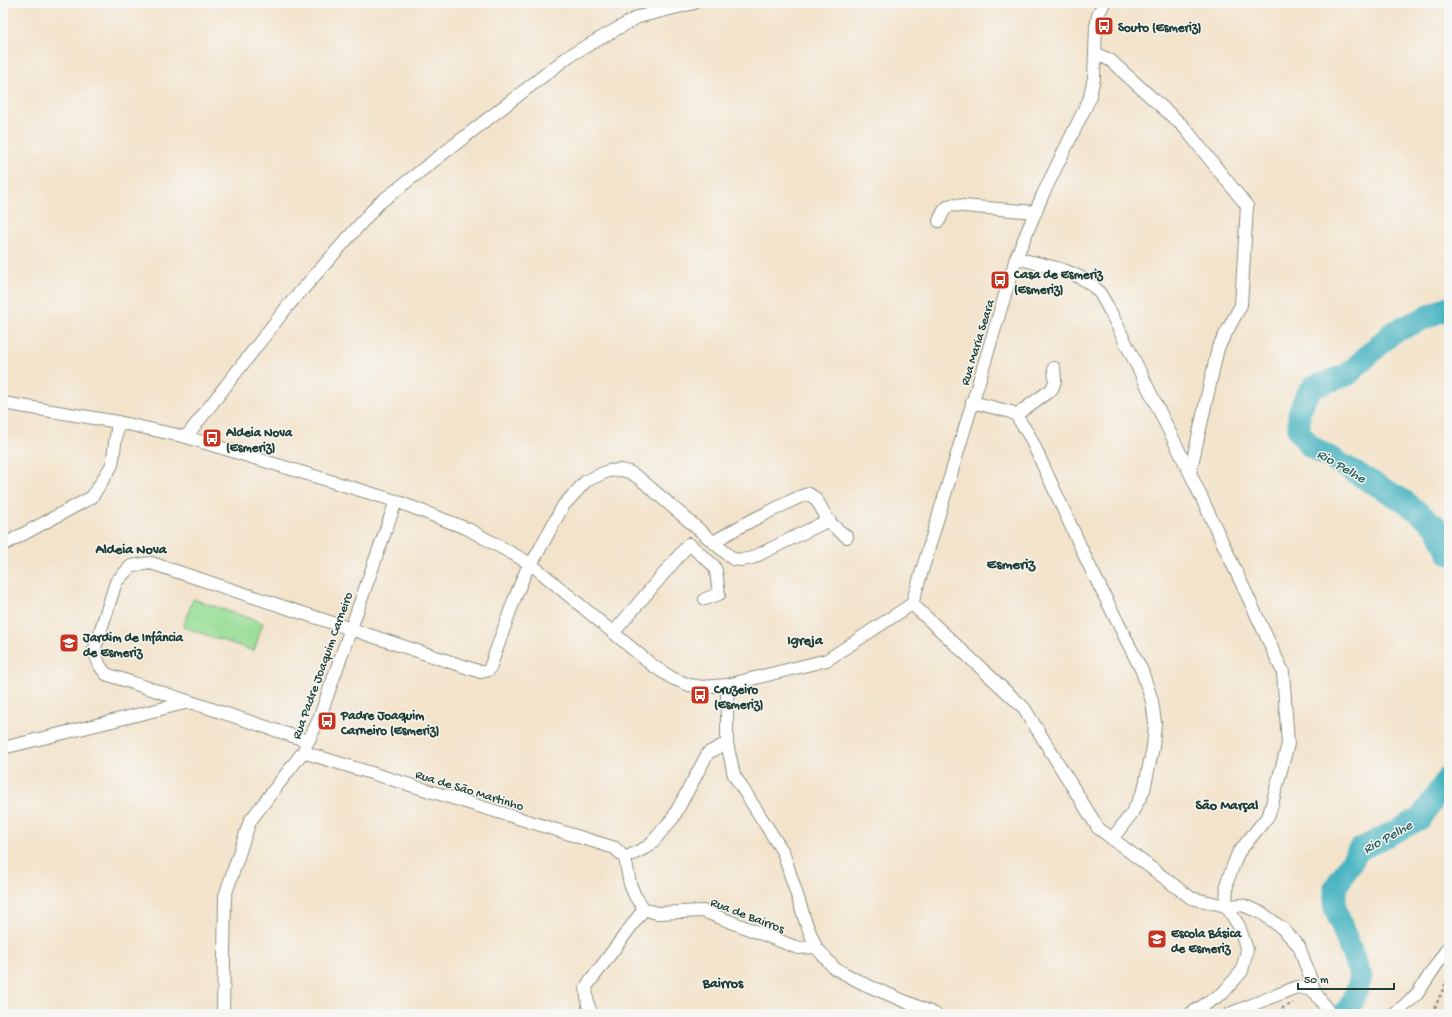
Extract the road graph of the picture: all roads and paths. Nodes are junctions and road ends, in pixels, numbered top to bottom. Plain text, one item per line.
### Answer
1 (694, 3) edge
2 (1104, 3) edge
3 (1096, 54) junction
4 (1036, 212) junction
5 (939, 220) dead end
6 (1016, 258) junction
7 (1054, 368) dead end
8 (3, 402) edge
9 (972, 402) junction
10 (1016, 415) junction
11 (118, 422) junction
12 (186, 437) junction
13 (1190, 473) junction
14 (396, 501) junction
15 (828, 520) junction
16 (847, 537) dead end
17 (714, 542) junction
18 (3, 545) edge
19 (531, 564) junction
20 (705, 599) dead end
21 (912, 604) junction
22 (350, 629) junction
23 (614, 632) junction
24 (727, 685) junction
25 (189, 702) junction
26 (727, 743) junction
27 (306, 746) junction
28 (3, 748) edge
29 (1112, 839) junction
30 (625, 858) junction
31 (1226, 906) junction
32 (644, 909) junction
33 (1449, 946) edge
34 (816, 947) junction
35 (1449, 976) edge
36 (1315, 992) junction
37 (223, 1014) edge
38 (592, 1014) edge
39 (935, 1014) edge
40 (1190, 1014) edge
41 (1229, 1014) edge
42 (1330, 1014) edge
43 (1394, 1014) edge
44 (1432, 1014) edge

1 - 12 street
2 - 3 street, Rua Maria Seara
3 - 4 street, Rua Maria Seara
3 - 13 street
4 - 5 street
4 - 6 street, Rua Maria Seara
6 - 9 street, Rua Maria Seara
6 - 13 street
7 - 10 street
8 - 11 street
9 - 10 street
9 - 21 street, Rua Maria Seara
10 - 29 street
11 - 12 street
11 - 18 street
12 - 14 street
13 - 31 street
14 - 19 street
14 - 22 street, Rua Padre Joaquim Carneiro
15 - 16 street
15 - 17 street
15 - 17 street
17 - 19 street
19 - 22 street, Rua de São Martinho
19 - 23 street
20 - 23 street
21 - 24 street
21 - 29 street
22 - 25 street, Rua de São Martinho
22 - 27 street, Rua Padre Joaquim Carneiro
23 - 24 street
24 - 26 street
25 - 27 street, Rua de São Martinho
25 - 28 street
26 - 30 street
26 - 34 street
27 - 30 street, Rua de São Martinho
27 - 37 street, Rua Padre Joaquim Carneiro
29 - 31 street
30 - 32 street
31 - 36 street
31 - 40 street
32 - 34 street, Rua de Bairros
32 - 38 street
33 - 43 street
34 - 39 street
35 - 44 path
36 - 41 street
36 - 42 street

